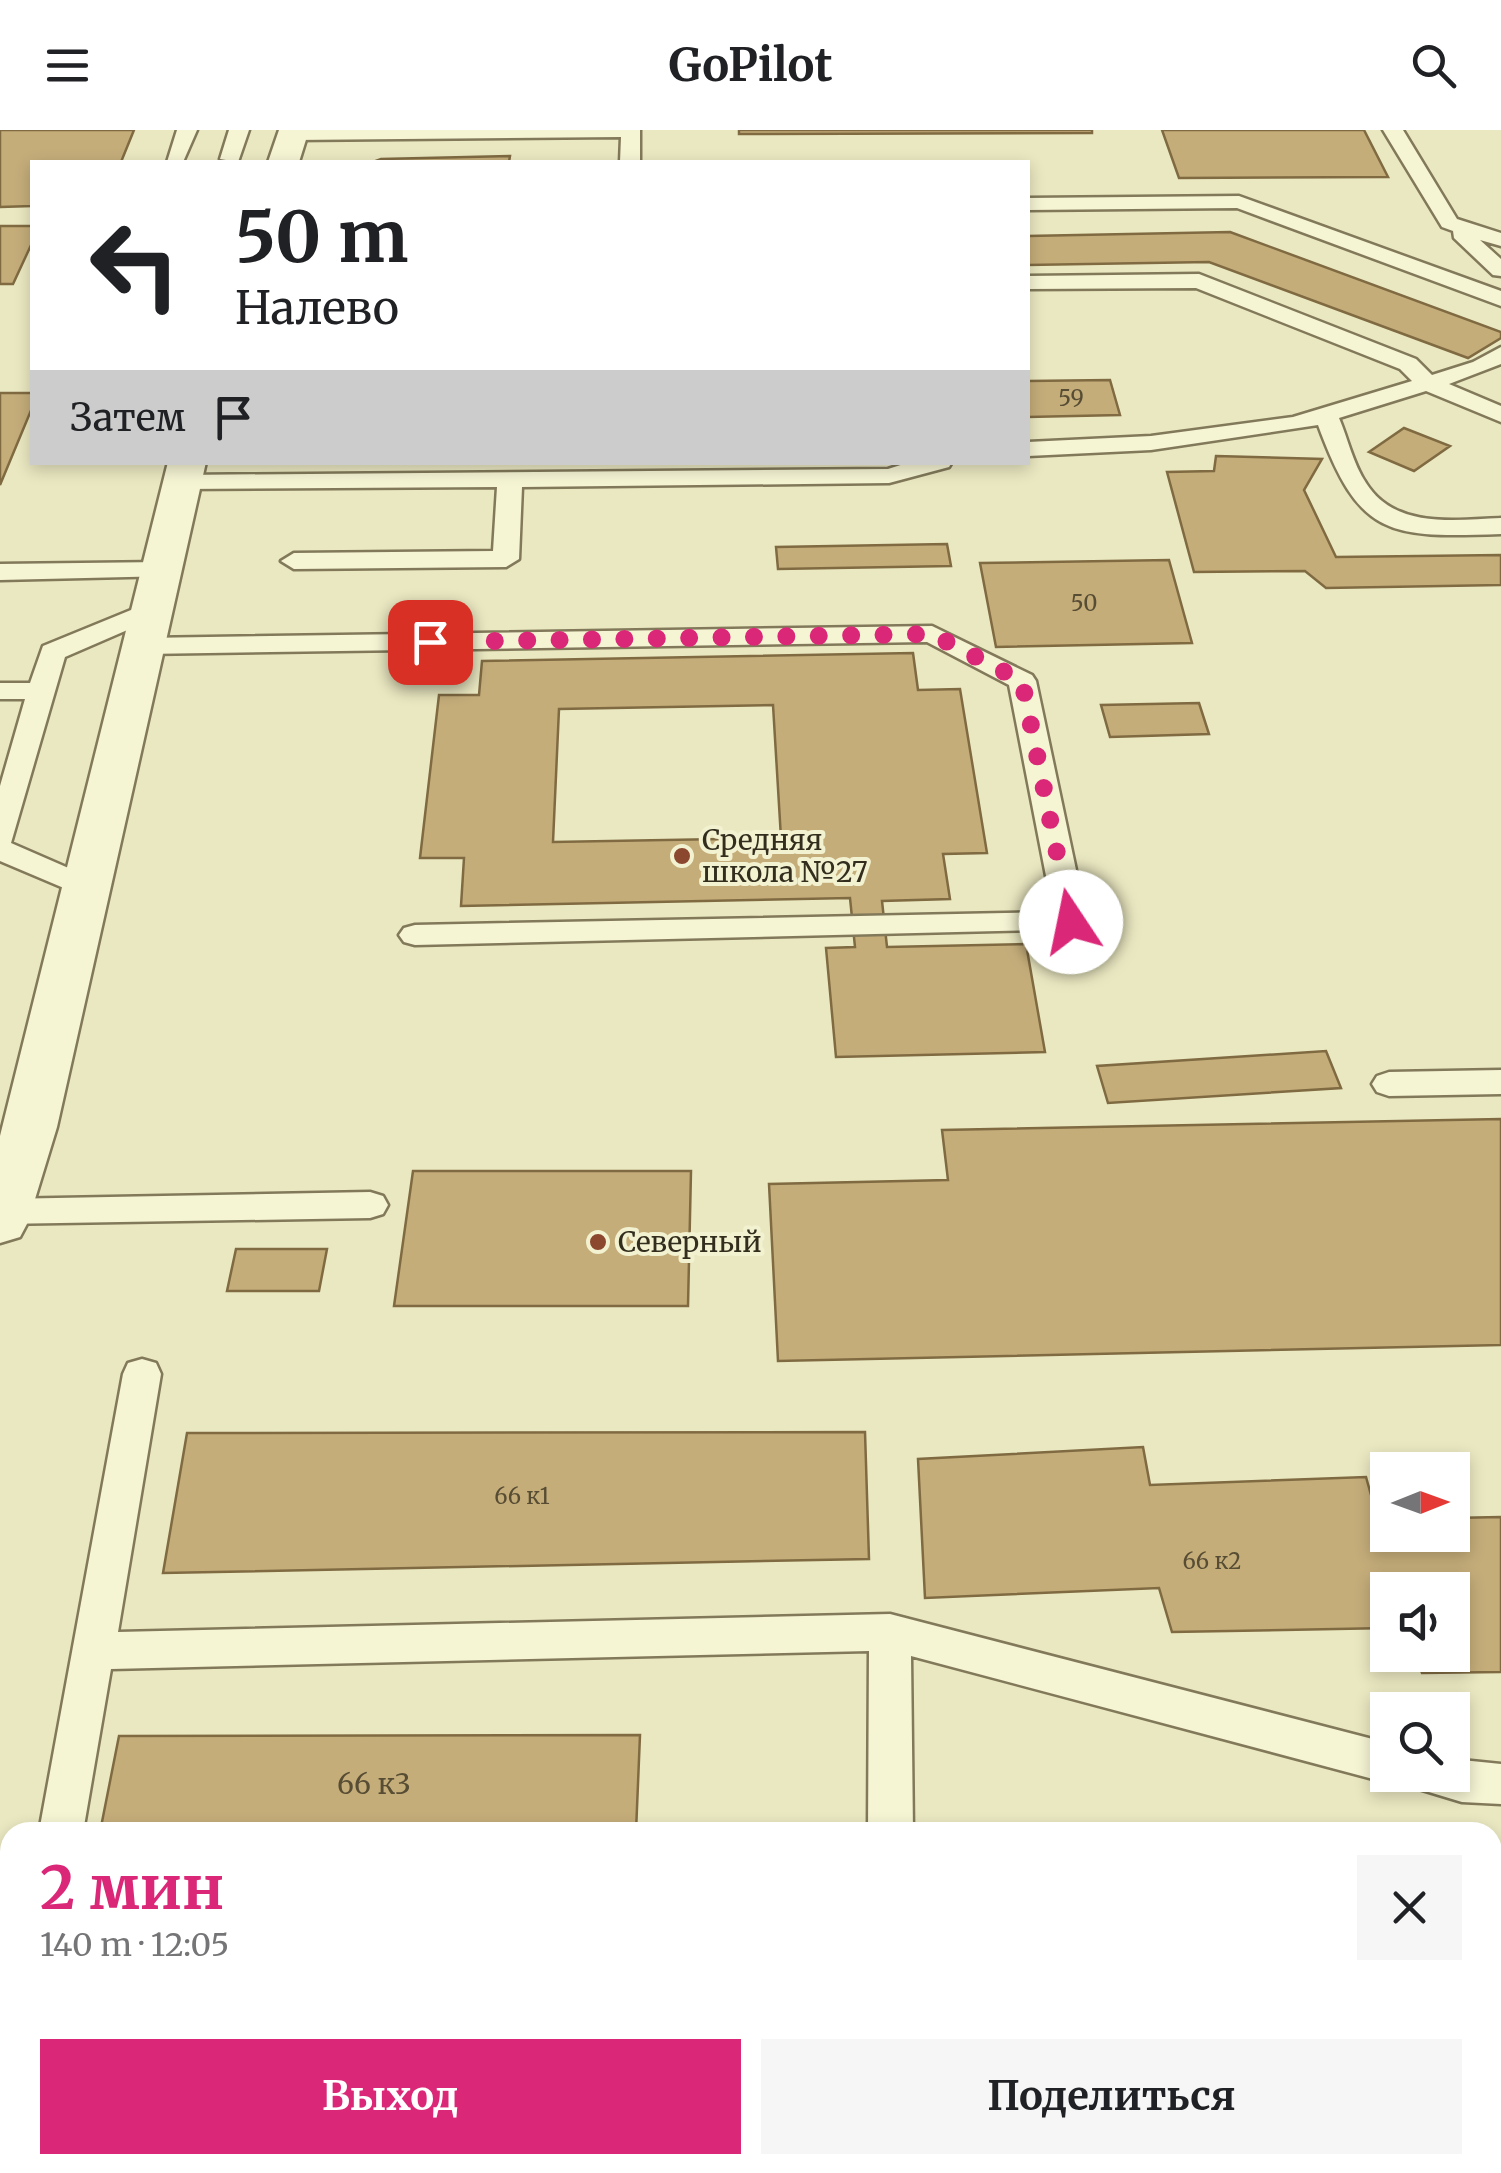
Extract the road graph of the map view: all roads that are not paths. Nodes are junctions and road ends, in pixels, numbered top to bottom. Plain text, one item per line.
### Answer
1 (187, 130) edge
2 (240, 130) edge
3 (1393, 130) edge
4 (291, 142) edge
5 (230, 159) dead end
6 (175, 160) edge
7 (630, 160) edge
8 (1030, 204) edge
9 (1449, 223) junction
10 (1501, 240) edge
11 (1501, 270) edge
12 (1030, 282) edge
13 (1501, 299) edge
14 (1501, 354) edge
15 (1427, 383) junction
16 (1326, 415) junction
17 (1501, 415) edge
18 (1030, 449) edge
19 (929, 465) edge
20 (184, 472) edge
21 (510, 479) junction
22 (1501, 526) edge
23 (294, 561) dead end
24 (0, 572) edge
25 (153, 608) junction
26 (42, 690) junction
27 (0, 691) edge
28 (1, 835) edge
29 (85, 887) junction
30 (415, 935) dead end
31 (1501, 1082) edge
32 (1389, 1084) dead end
33 (370, 1204) dead end
34 (2, 1217) edge
35 (142, 1374) dead end
36 (890, 1632) junction
37 (93, 1651) junction
38 (1370, 1758) edge
39 (1470, 1782) edge
40 (1501, 1784) edge
41 (63, 1822) edge
42 (890, 1822) edge

1 - 6 lane
2 - 5 lane
3 - 9 lane
4 - 7 lane
8 - 13 lane
9 - 10 lane
9 - 11 lane
12 - 15 lane
14 - 15 lane
15 - 16 lane
15 - 17 lane
16 - 18 lane
16 - 22 lane
19 - 21 lane
20 - 21 lane
20 - 25 street
21 - 23 lane
24 - 25 lane
25 - 26 lane
25 - 29 street
25 - 30 lane
26 - 27 lane
26 - 28 lane
28 - 29 lane
29 - 34 street
31 - 32 lane
33 - 34 lane
35 - 37 lane
36 - 37 lane
36 - 38 lane
36 - 42 lane
37 - 41 lane
39 - 40 lane

